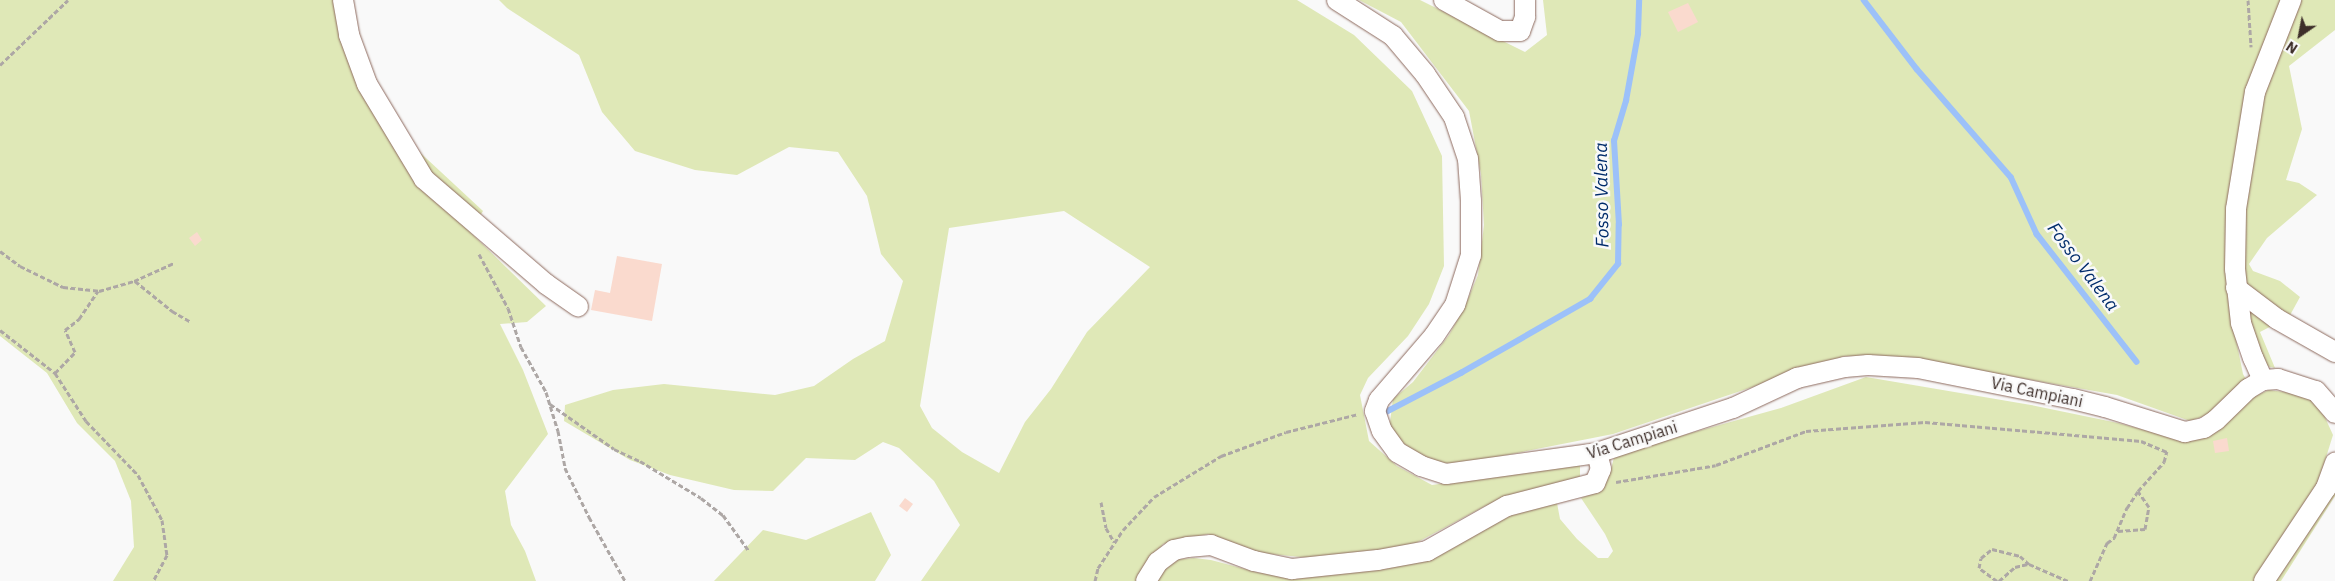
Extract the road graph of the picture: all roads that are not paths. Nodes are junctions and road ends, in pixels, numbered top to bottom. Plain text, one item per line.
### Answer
1 (344, 0) edge
2 (1337, 0) edge
3 (1444, 0) edge
4 (1525, 0) edge
5 (2291, 0) edge
6 (2236, 288) junction
7 (578, 306) dead end
8 (2335, 352) edge
9 (2263, 380) junction
10 (2335, 413) edge
11 (1597, 453) junction
12 (2335, 463) edge
13 (1146, 581) edge
14 (2264, 581) edge

1 - 7 street
2 - 11 street, Via Campiani
3 - 4 street
5 - 6 street
6 - 8 street
6 - 9 street
9 - 10 street
9 - 11 street, Via Campiani
11 - 13 street
12 - 14 street

